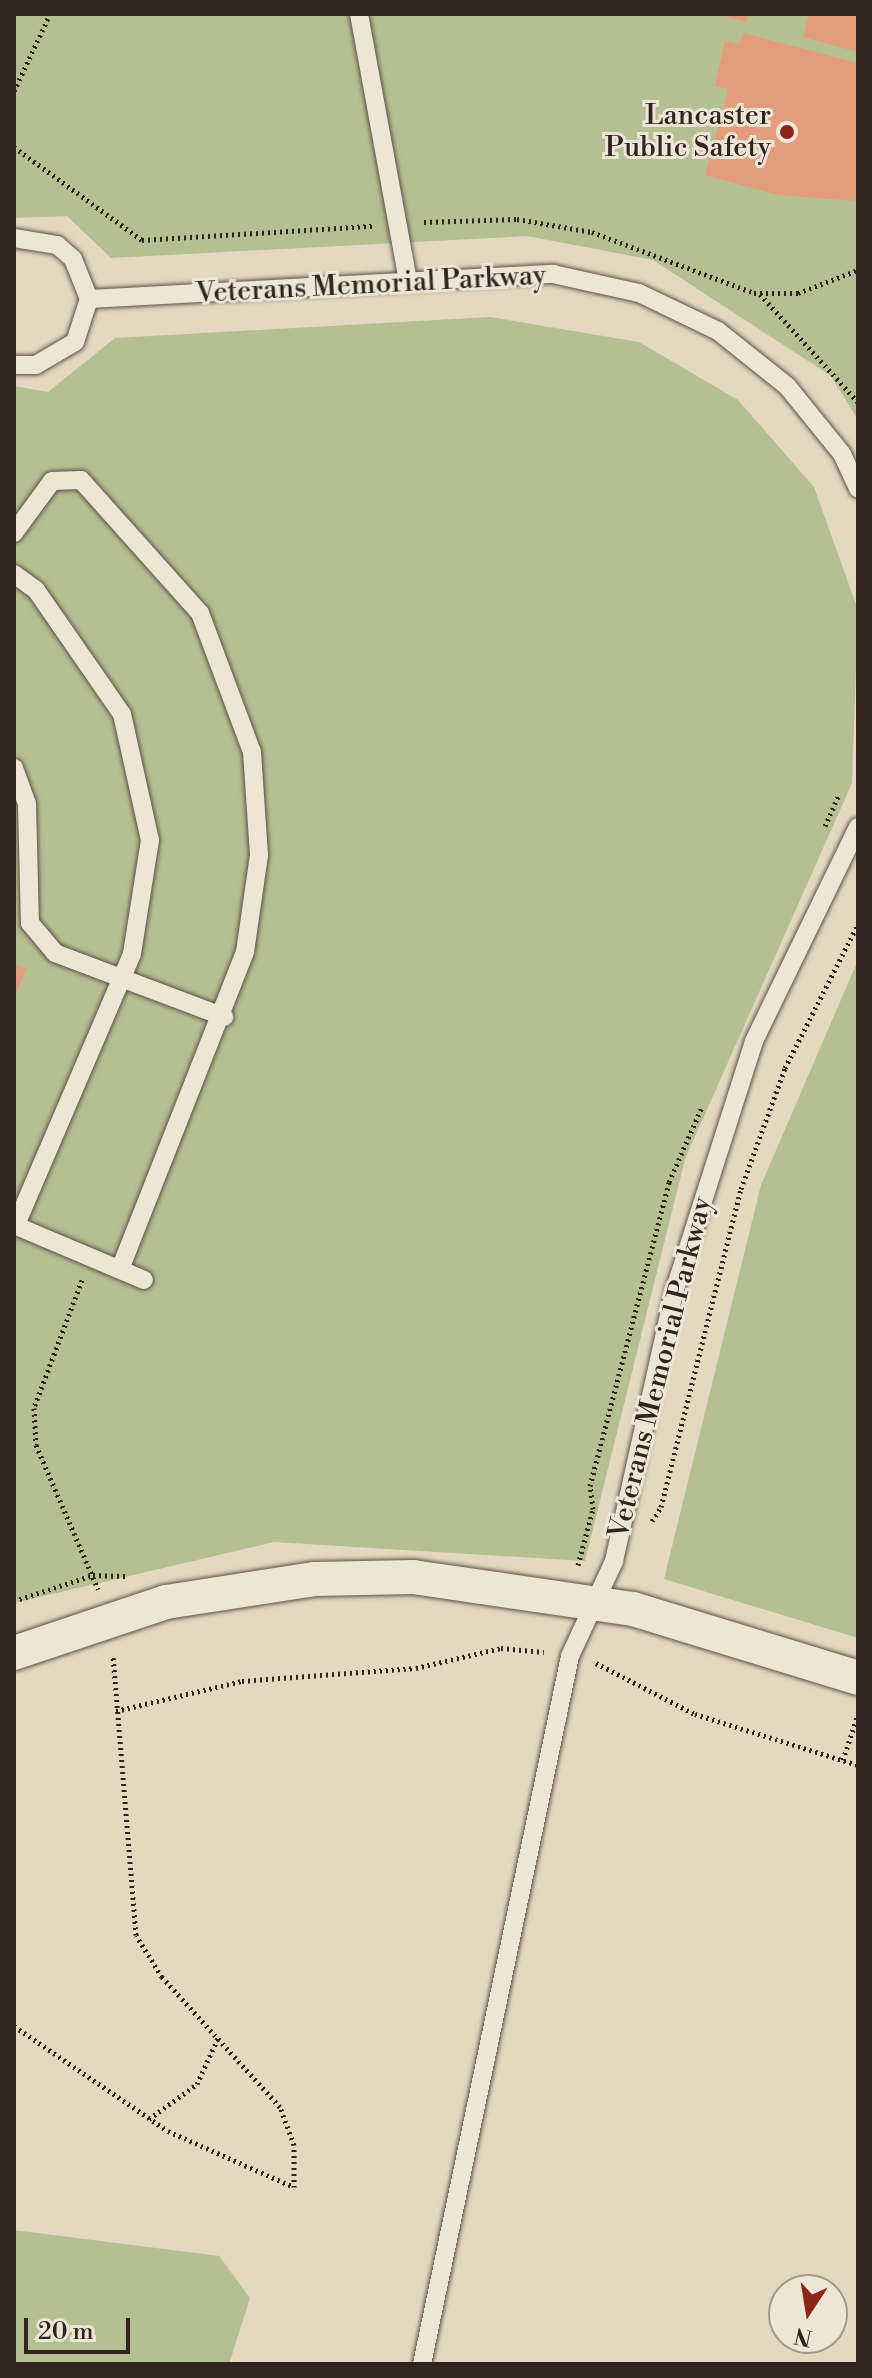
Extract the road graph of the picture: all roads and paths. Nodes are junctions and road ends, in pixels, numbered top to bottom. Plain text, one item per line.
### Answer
1 (50, 14) edge
2 (359, 14) edge
3 (14, 91) edge
4 (14, 238) edge
5 (408, 282) junction
6 (759, 293) dead end
7 (89, 299) junction
8 (14, 365) edge
9 (858, 402) edge
10 (858, 488) edge
11 (14, 533) edge
12 (14, 574) edge
13 (14, 768) edge
14 (839, 794) dead end
15 (858, 827) edge
16 (820, 837) dead end
17 (858, 924) edge
18 (119, 984) junction
19 (224, 1017) junction
20 (707, 1096) dead end
21 (15, 1225) edge
22 (90, 1257) junction
23 (120, 1269) junction
24 (144, 1280) dead end
25 (648, 1526) dead end
26 (566, 1567) dead end
27 (93, 1575) junction
28 (139, 1577) dead end
29 (14, 1601) edge
30 (102, 1601) dead end
31 (595, 1601) junction
32 (112, 1638) dead end
33 (14, 1653) edge
34 (570, 1656) junction
35 (858, 1678) edge
36 (116, 1711) junction
37 (858, 1714) edge
38 (843, 1760) junction
39 (858, 1765) edge
40 (14, 2026) edge
41 (218, 2038) junction
42 (149, 2119) junction
43 (422, 2364) edge

1 - 3 path
2 - 5 lane
4 - 7 lane
5 - 7 lane, Veterans Memorial Parkway
5 - 10 lane, Veterans Memorial Parkway
6 - 9 path
7 - 8 lane
11 - 19 lane
12 - 18 lane
13 - 18 lane
14 - 16 path
15 - 31 lane, Veterans Memorial Parkway
17 - 25 path
18 - 19 lane
18 - 21 lane
19 - 23 lane
20 - 26 path
21 - 22 lane
22 - 23 lane
22 - 27 path
23 - 24 lane
27 - 28 path
27 - 29 path
27 - 30 path
31 - 33 street
31 - 34 lane, Veterans Memorial Parkway
31 - 35 street
32 - 36 path
34 - 36 path
34 - 38 path
34 - 43 lane, Veterans Memorial Parkway
36 - 41 path
37 - 38 path
38 - 39 path
40 - 42 path
41 - 42 path
41 - 42 path

